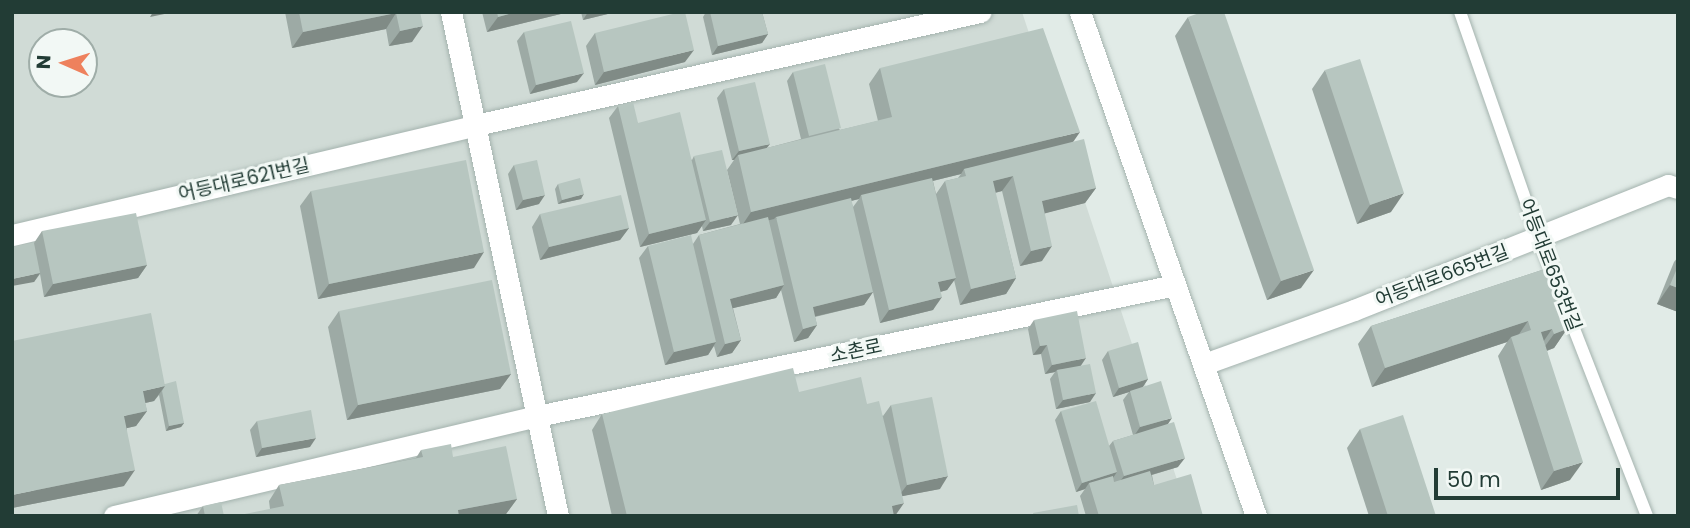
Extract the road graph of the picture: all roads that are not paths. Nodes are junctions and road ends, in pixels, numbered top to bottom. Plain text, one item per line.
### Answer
1 (452, 12) edge
2 (980, 12) edge
3 (1080, 12) edge
4 (1460, 12) edge
5 (476, 125) junction
6 (1678, 188) edge
7 (12, 235) edge
8 (1539, 239) junction
9 (1175, 285) junction
10 (1204, 364) junction
11 (537, 416) junction
12 (114, 516) edge
13 (558, 516) edge
14 (1256, 516) edge
15 (1647, 516) edge

1 - 5 street
2 - 5 street
3 - 9 street
4 - 8 lane, 어등대로653번길
5 - 7 street, 어등대로621번길
5 - 11 street
6 - 8 street, 어등대로665번길
8 - 10 street, 어등대로665번길
8 - 15 lane, 어등대로653번길
9 - 10 street
9 - 11 street, 소촌로
10 - 14 street
11 - 12 street
11 - 13 street

